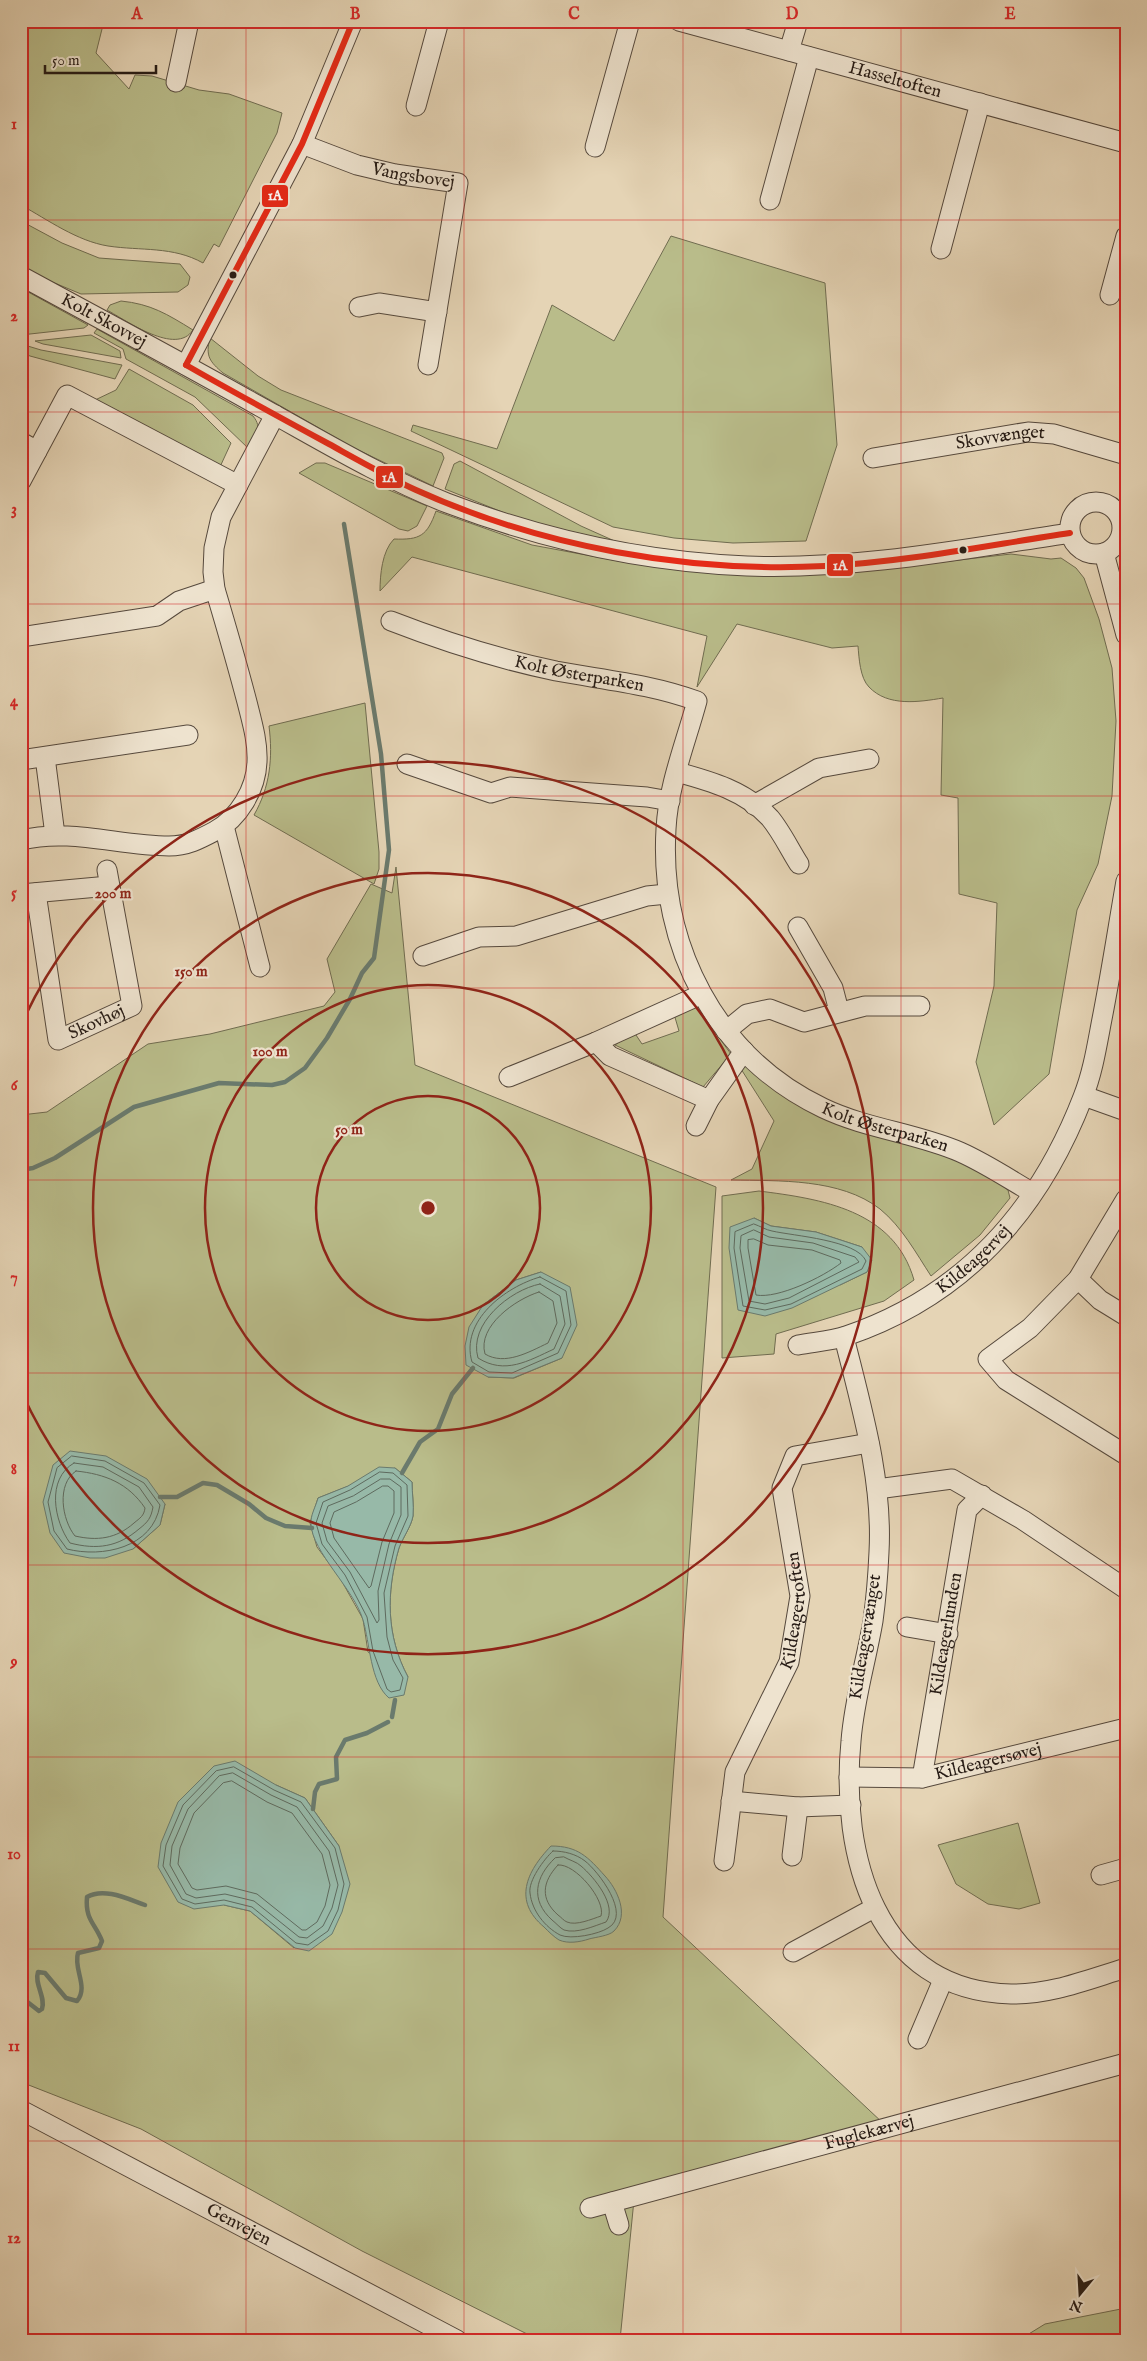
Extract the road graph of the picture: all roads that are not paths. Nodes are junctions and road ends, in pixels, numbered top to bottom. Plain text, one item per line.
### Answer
1 (190, 21) edge
2 (353, 21) edge
3 (439, 21) edge
4 (630, 21) edge
5 (679, 21) edge
6 (798, 21) edge
7 (789, 51) junction
8 (809, 57) junction
9 (176, 82) dead end
10 (980, 103) junction
11 (416, 106) dead end
12 (1126, 143) edge
13 (302, 144) junction
14 (595, 147) dead end
15 (770, 200) dead end
16 (1126, 236) edge
17 (941, 249) dead end
18 (21, 276) edge
19 (1110, 295) dead end
20 (359, 307) dead end
21 (437, 312) junction
22 (186, 365) junction
23 (428, 365) dead end
24 (275, 415) junction
25 (29, 446) edge
26 (1126, 455) edge
27 (873, 458) dead end
28 (21, 482) edge
29 (238, 484) junction
30 (1124, 525) edge
31 (1070, 533) junction
32 (1104, 553) junction
33 (215, 589) junction
34 (391, 621) dead end
35 (1126, 635) edge
36 (21, 637) edge
37 (188, 735) dead end
38 (45, 757) junction
39 (869, 759) dead end
40 (21, 760) edge
41 (407, 764) dead end
42 (677, 772) junction
43 (670, 801) junction
44 (754, 805) junction
45 (224, 826) junction
46 (55, 835) junction
47 (21, 840) edge
48 (799, 864) dead end
49 (1126, 881) edge
50 (29, 894) edge
51 (667, 894) junction
52 (798, 927) dead end
53 (423, 956) dead end
54 (260, 967) dead end
55 (700, 994) junction
56 (920, 1006) dead end
57 (839, 1011) junction
58 (726, 1031) junction
59 (596, 1042) junction
60 (744, 1051) junction
61 (509, 1077) dead end
62 (1084, 1096) junction
63 (709, 1100) junction
64 (1126, 1111) edge
65 (696, 1126) dead end
66 (1033, 1192) junction
67 (1126, 1199) edge
68 (1078, 1279) junction
69 (1126, 1316) edge
70 (844, 1337) junction
71 (798, 1346) dead end
72 (869, 1443) junction
73 (1126, 1455) edge
74 (877, 1489) junction
75 (982, 1495) junction
76 (1126, 1589) edge
77 (907, 1627) dead end
78 (948, 1634) junction
79 (1126, 1728) edge
80 (849, 1777) junction
81 (922, 1778) junction
82 (731, 1801) junction
83 (851, 1805) junction
84 (798, 1807) junction
85 (792, 1856) dead end
86 (724, 1861) dead end
87 (1126, 1868) edge
88 (1101, 1875) dead end
89 (874, 1908) junction
90 (793, 1952) dead end
91 (1126, 1968) edge
92 (943, 1980) junction
93 (918, 2039) dead end
94 (1126, 2064) edge
95 (21, 2110) edge
96 (612, 2202) junction
97 (590, 2208) dead end
98 (619, 2225) dead end
99 (457, 2340) edge

1 - 9 street
2 - 13 street
3 - 11 street
4 - 14 street
5 - 7 street, Hasseltoften
6 - 7 street
7 - 8 street, Hasseltoften
8 - 10 street, Hasseltoften
8 - 15 street
10 - 12 street, Hasseltoften
10 - 17 street
13 - 21 street, Vangsbovej
13 - 22 street
16 - 19 street
18 - 22 street, Kolt Skovvej
20 - 21 street
21 - 23 street, Vangsbovej
22 - 24 street, Kolt Skovvej
24 - 29 street
24 - 31 street, Kolt Skovvej
25 - 28 street
25 - 29 street
26 - 27 street, Skovvænget
29 - 33 street
30 - 31 street
30 - 32 street
31 - 32 street
32 - 35 street
33 - 36 street
33 - 45 street
34 - 42 street, Kolt Østerparken
37 - 38 street
38 - 40 street
38 - 46 street
39 - 44 street
41 - 43 street
42 - 43 street, Kolt Østerparken
42 - 44 street
43 - 51 street, Kolt Østerparken
44 - 48 street
45 - 46 street
45 - 54 street
46 - 47 street
49 - 62 street, Kildeagervej
50 - 50 street, Skovhøj
51 - 53 street
51 - 55 street, Kolt Østerparken
52 - 57 street
55 - 58 street, Kolt Østerparken
55 - 59 street
56 - 57 street
57 - 58 street
58 - 60 street, Kolt Østerparken
59 - 61 street
59 - 63 street
60 - 63 street
60 - 66 street, Kolt Østerparken
62 - 64 street
62 - 66 street, Kildeagervej
63 - 65 street
66 - 70 street, Kildeagervej
67 - 68 street
68 - 69 street
68 - 73 street
70 - 71 street, Kildeagervej
70 - 72 street, Kildeagervænget
72 - 74 street, Kildeagervænget
72 - 82 street, Kildeagertoften
74 - 75 street
74 - 80 street, Kildeagervænget
75 - 76 street
75 - 78 street, Kildeagerlunden
77 - 78 street
78 - 81 street, Kildeagerlunden
79 - 81 street, Kildeagersøvej
80 - 81 street, Kildeagersøvej
80 - 83 street, Kildeagervænget
82 - 84 street
82 - 86 street, Kildeagertoften
83 - 84 street
83 - 89 street, Kildeagervænget
84 - 85 street
87 - 88 street
89 - 90 street
89 - 92 street, Kildeagervænget
91 - 92 street, Kildeagervænget
92 - 93 street
94 - 96 street, Fuglekærvej
95 - 99 street, Genvejen
96 - 97 street, Fuglekærvej
96 - 98 street

